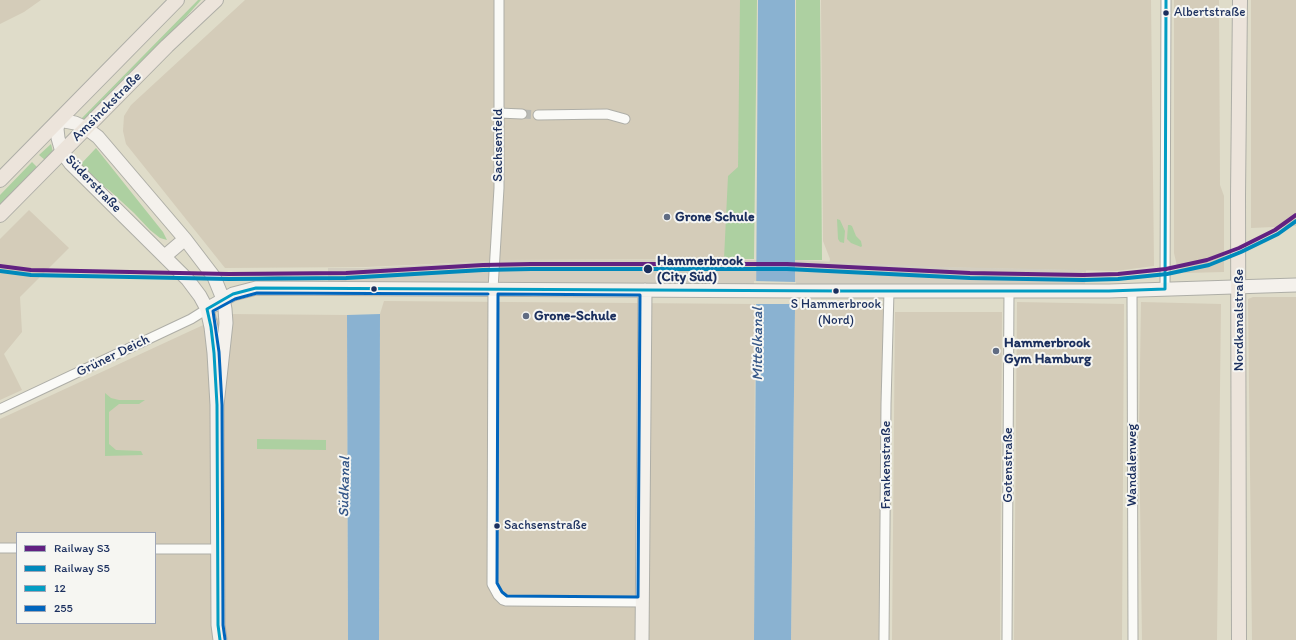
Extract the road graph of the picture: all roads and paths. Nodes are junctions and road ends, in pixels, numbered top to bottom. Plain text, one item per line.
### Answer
1 (177, 0) edge
2 (216, 0) edge
3 (499, 0) edge
4 (1166, 0) edge
5 (1240, 0) edge
6 (499, 113) junction
7 (522, 114) tunnel mouth
8 (538, 115) tunnel mouth
9 (625, 119) dead end
10 (59, 120) junction
11 (86, 128) junction
12 (62, 152) junction
13 (0, 180) edge
14 (0, 215) edge
15 (185, 239) junction
16 (165, 256) junction
17 (1296, 285) edge
18 (1239, 286) junction
19 (493, 289) junction
20 (1165, 289) junction
21 (645, 290) junction
22 (1009, 290) junction
23 (1132, 290) junction
24 (889, 291) junction
25 (223, 299) junction
26 (207, 309) junction
27 (217, 405) junction
28 (0, 409) edge
29 (0, 548) edge
30 (16, 548) edge
31 (156, 549) edge
32 (218, 549) junction
33 (643, 602) junction
34 (218, 624) junction
35 (213, 640) edge
36 (220, 640) edge
37 (642, 640) edge
38 (884, 640) edge
39 (1007, 640) edge
40 (1133, 640) edge
41 (1239, 640) edge

1 - 10 main road, Amsinckstraße
2 - 11 main road, Amsinckstraße
3 - 6 street, Sachsenfeld
4 - 20 street
5 - 18 main road, Nordkanalstraße
6 - 7 street
6 - 19 street, Sachsenfeld
8 - 9 street
10 - 11 street, Süderstraße
10 - 12 street, Süderstraße
10 - 13 main road, Amsinckstraße
11 - 12 main road, Amsinckstraße
11 - 15 street, Süderstraße
12 - 14 main road, Amsinckstraße
12 - 16 street, Süderstraße
15 - 16 street
15 - 25 street, Süderstraße
16 - 26 street, Süderstraße
17 - 18 street, Grüner Deich
18 - 20 street, Grüner Deich
18 - 41 main road, Nordkanalstraße
19 - 21 street, Grüner Deich
19 - 25 street, Grüner Deich
19 - 33 street
20 - 23 street, Grüner Deich
21 - 24 street, Grüner Deich
21 - 33 street
22 - 23 street, Grüner Deich
22 - 24 street, Grüner Deich
22 - 39 street, Gotenstraße
23 - 40 street, Wandalenweg
24 - 38 street, Frankenstraße
25 - 26 street, Grüner Deich
25 - 27 street, Süderstraße
26 - 27 street, Süderstraße
26 - 28 street, Grüner Deich
27 - 32 street, Süderstraße
29 - 30 street
31 - 32 street
32 - 34 street, Süderstraße
33 - 37 street
34 - 35 street, Süderstraße
34 - 36 street, Süderstraße

